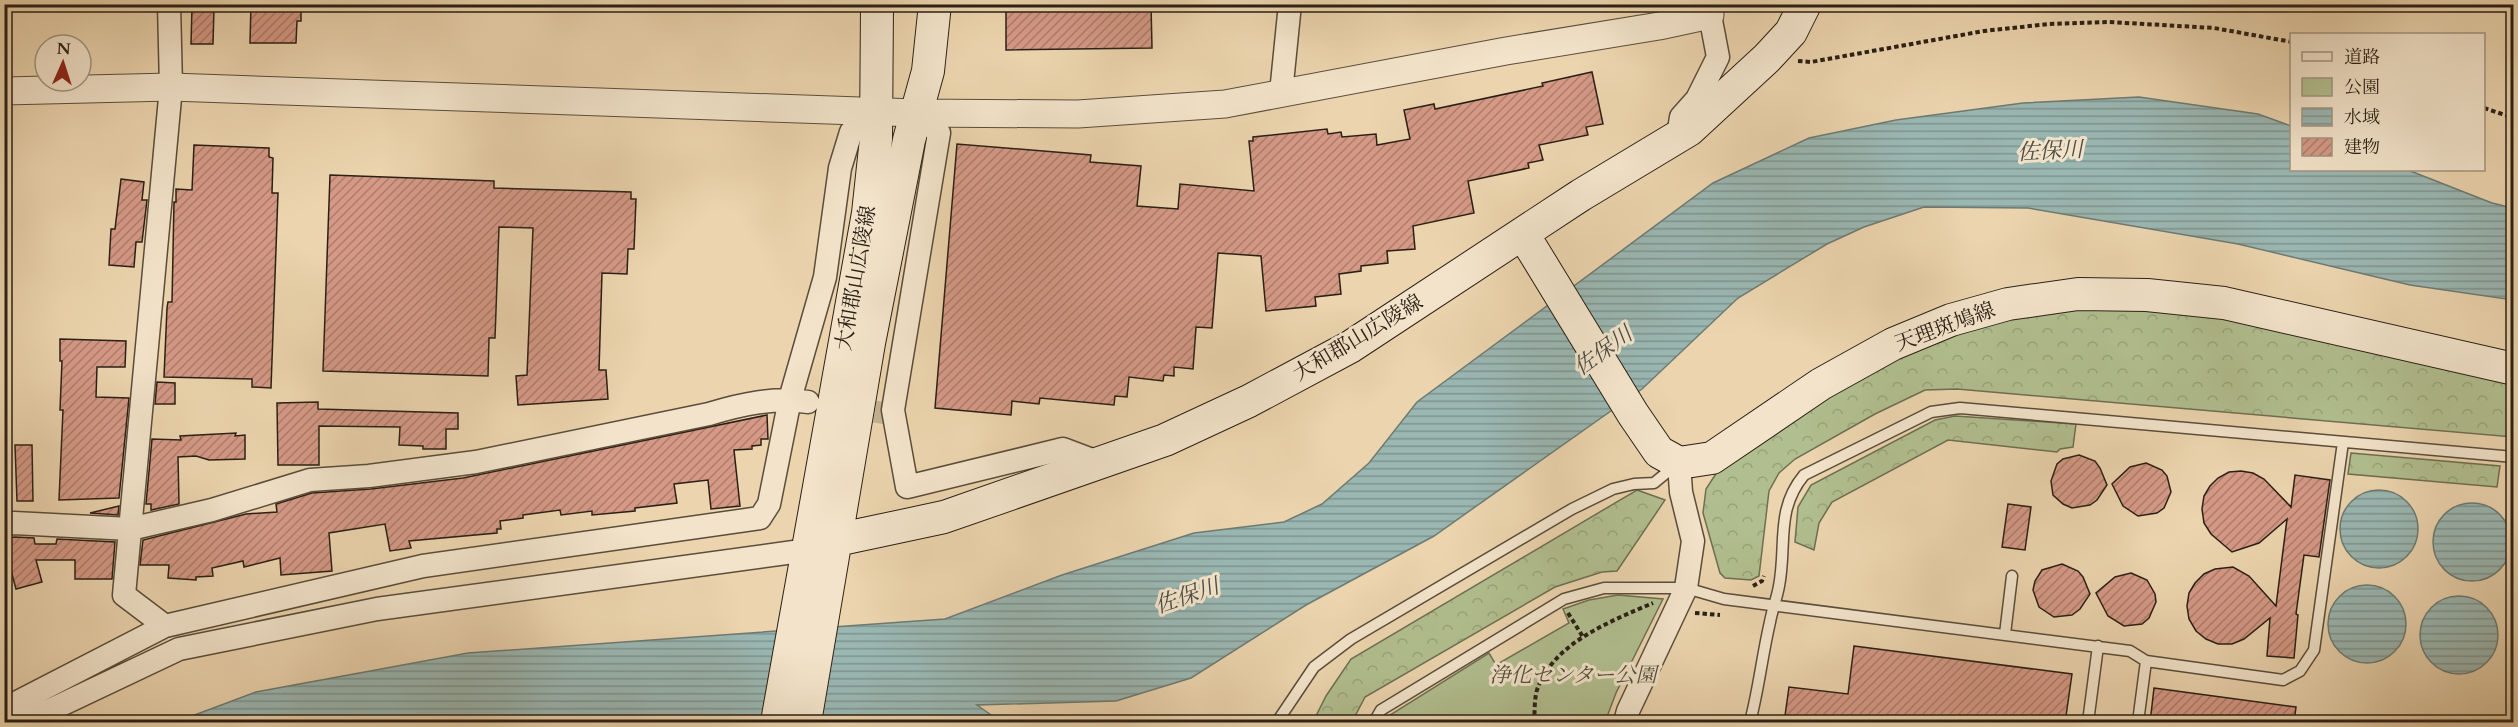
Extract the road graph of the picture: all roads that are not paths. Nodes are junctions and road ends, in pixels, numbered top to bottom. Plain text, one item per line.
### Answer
1 (169, 4) edge
2 (877, 4) edge
3 (935, 4) edge
4 (1290, 4) edge
5 (1805, 4) edge
6 (1711, 10) edge
7 (171, 87) junction
8 (4, 91) edge
9 (1281, 93) junction
10 (876, 112) junction
11 (916, 113) junction
12 (1678, 137) junction
13 (1523, 234) junction
14 (2514, 369) edge
15 (799, 400) junction
16 (2343, 442) junction
17 (2514, 457) edge
18 (1100, 463) junction
19 (1679, 463) junction
20 (4, 525) edge
21 (130, 529) junction
22 (819, 562) junction
23 (2012, 576) dead end
24 (1686, 588) junction
25 (1774, 604) junction
26 (165, 626) junction
27 (2005, 634) junction
28 (2098, 646) junction
29 (2146, 661) junction
30 (4, 709) edge
31 (25, 723) edge
32 (777, 723) edge
33 (805, 723) edge
34 (1278, 723) edge
35 (1374, 723) edge
36 (1625, 723) edge
37 (1750, 723) edge
38 (2088, 723) edge
39 (2138, 723) edge

1 - 7 street
2 - 10 main road, 大和郡山広陵線
3 - 11 main road, 大和郡山広陵線
4 - 9 street
5 - 12 main road, 大和郡山広陵線
6 - 9 street
6 - 12 street
7 - 8 street
7 - 10 street
7 - 21 street
9 - 11 street
10 - 11 street
10 - 15 street
10 - 22 main road, 大和郡山広陵線
11 - 18 street
11 - 22 main road, 大和郡山広陵線
12 - 13 main road, 大和郡山広陵線
13 - 18 main road, 大和郡山広陵線
13 - 19 main road
14 - 19 main road, 天理斑鳩線
15 - 21 street
15 - 26 street
16 - 17 lane
16 - 25 lane
16 - 29 lane
18 - 22 main road, 大和郡山広陵線
19 - 24 street
19 - 34 lane
20 - 21 street
21 - 26 street
22 - 31 street
22 - 32 main road, 大和郡山広陵線
22 - 33 main road, 大和郡山広陵線
23 - 27 lane
24 - 25 lane
24 - 35 lane
24 - 36 street
25 - 27 lane
25 - 37 lane
26 - 30 street
27 - 28 lane
28 - 29 lane
28 - 38 lane
29 - 39 lane

